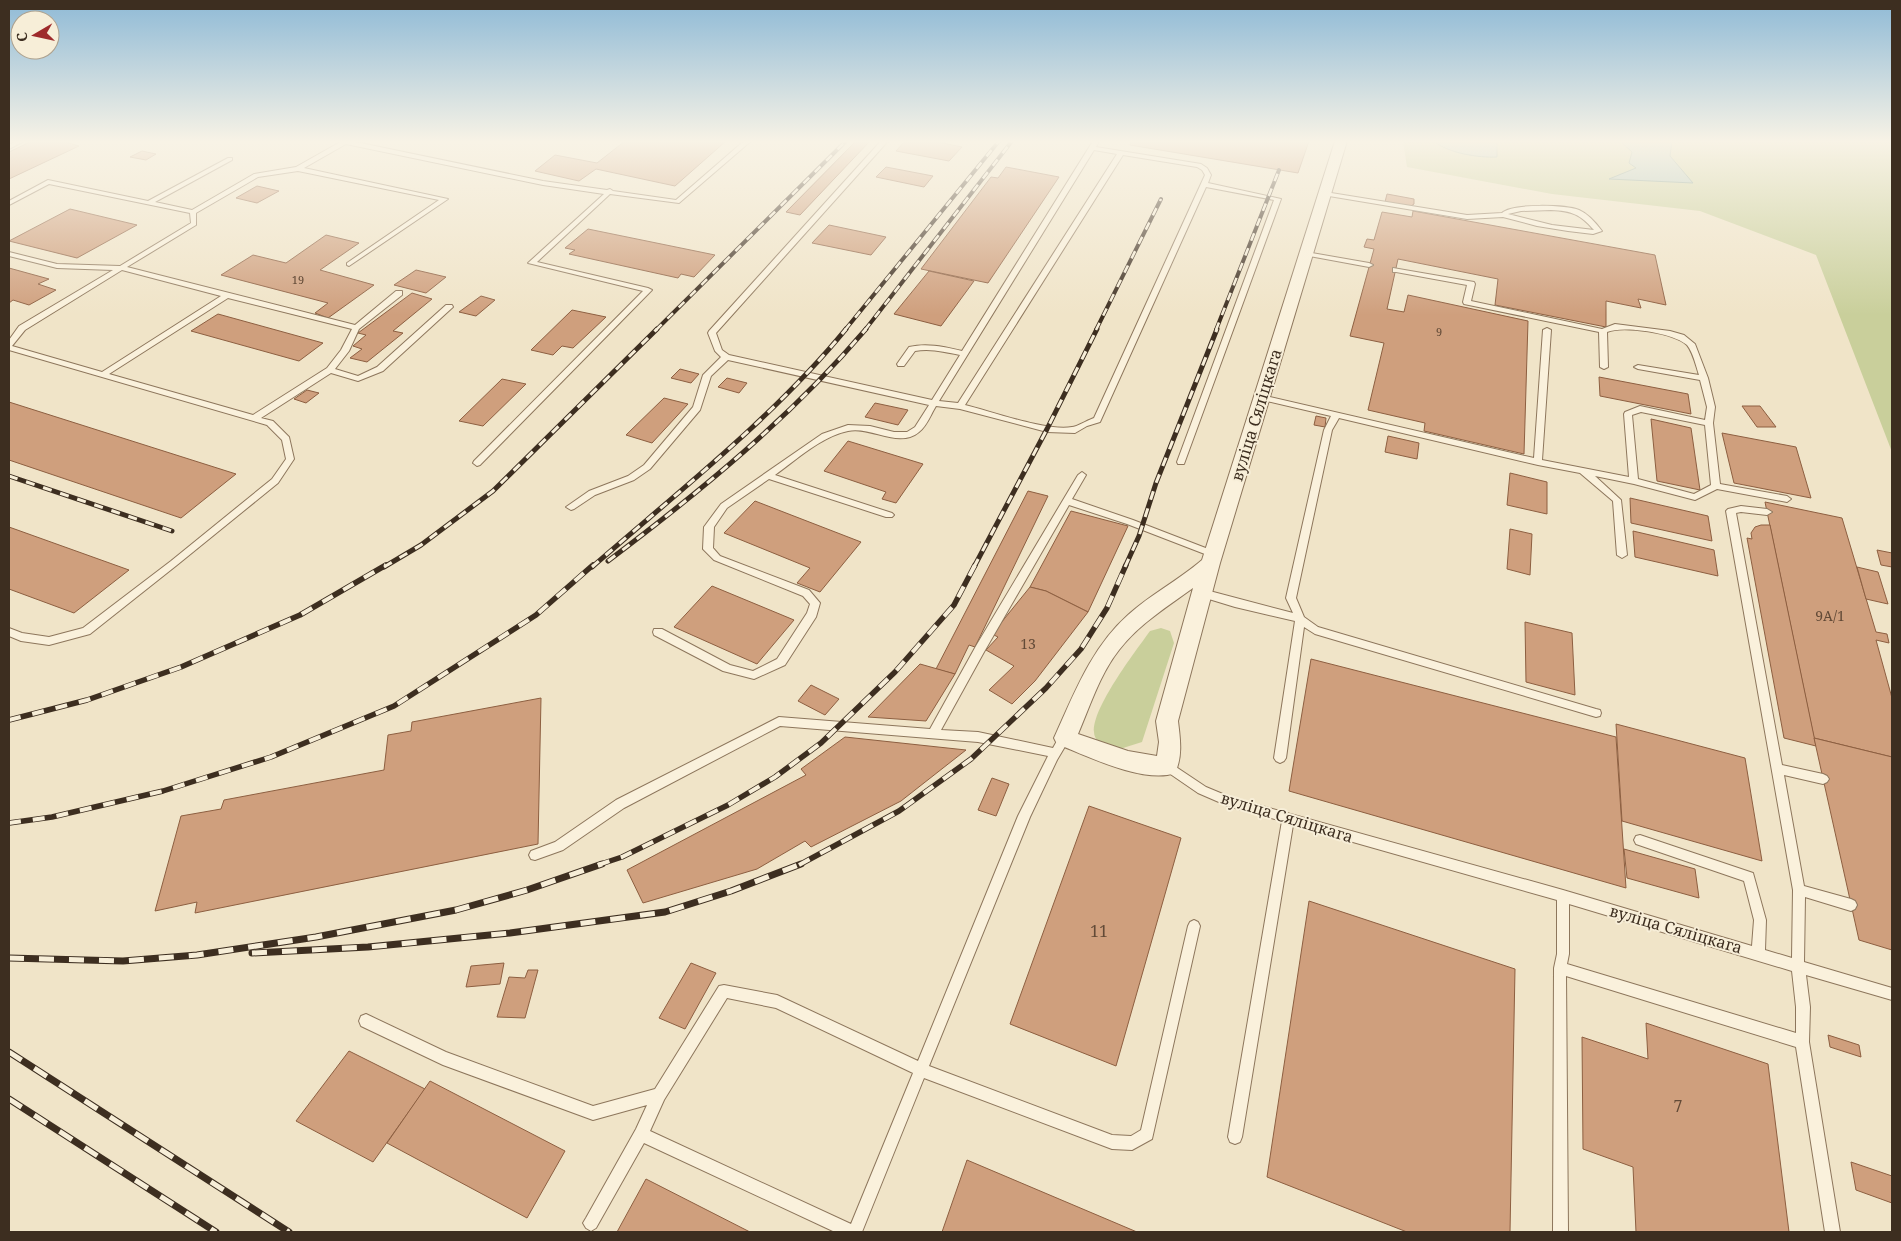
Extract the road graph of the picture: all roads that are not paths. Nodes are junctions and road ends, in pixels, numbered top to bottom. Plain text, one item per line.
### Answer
1 (129, 199) edge
2 (156, 199) edge
3 (215, 199) edge
4 (445, 199) edge
5 (602, 199) edge
6 (656, 199) edge
7 (681, 199) edge
8 (833, 199) edge
9 (1061, 199) edge
10 (1092, 199) edge
11 (1196, 199) edge
12 (1278, 199) edge
13 (1323, 199) edge
14 (1356, 199) edge
15 (148, 203) junction
16 (193, 212) junction
17 (1504, 215) junction
18 (9, 254) edge
19 (1306, 254) junction
20 (349, 264) dead end
21 (1369, 265) dead end
22 (121, 268) junction
23 (1396, 270) dead end
24 (399, 293) dead end
25 (227, 295) junction
26 (449, 307) dead end
27 (356, 328) junction
28 (1547, 330) dead end
29 (1603, 332) junction
30 (9, 346) edge
31 (964, 354) junction
32 (726, 357) junction
33 (901, 364) dead end
34 (1604, 367) dead end
35 (1638, 367) dead end
36 (330, 370) junction
37 (104, 374) junction
38 (1704, 378) junction
39 (1261, 397) junction
40 (933, 402) junction
41 (960, 406) junction
42 (1336, 415) junction
43 (255, 418) junction
44 (1710, 423) junction
45 (1181, 462) dead end
46 (1538, 462) junction
47 (477, 463) dead end
48 (1583, 471) junction
49 (1082, 475) dead end
50 (768, 476) junction
51 (1634, 481) junction
52 (1716, 486) junction
53 (1786, 500) dead end
54 (1067, 501) junction
55 (571, 507) dead end
56 (1767, 512) dead end
57 (889, 515) dead end
58 (1622, 555) dead end
59 (1211, 558) junction
60 (1202, 593) junction
61 (1300, 619) junction
62 (9, 632) edge
63 (658, 632) dead end
64 (1596, 712) dead end
65 (933, 734) junction
66 (1060, 746) junction
67 (1280, 758) dead end
68 (1168, 766) junction
69 (1776, 768) junction
70 (1823, 779) dead end
71 (1288, 818) junction
72 (1640, 840) dead end
73 (535, 855) dead end
74 (1799, 890) junction
75 (1563, 896) junction
76 (1852, 905) dead end
77 (1194, 926) dead end
78 (1758, 953) junction
79 (1798, 964) junction
80 (1560, 968) junction
81 (1892, 994) edge
82 (366, 1021) dead end
83 (1802, 1042) junction
84 (921, 1070) junction
85 (659, 1095) junction
86 (641, 1134) junction
87 (1235, 1137) dead end
88 (592, 1223) dead end
89 (853, 1232) edge
90 (1560, 1232) edge
91 (1833, 1232) edge

1 - 15 lane
2 - 15 lane
3 - 16 lane
4 - 20 lane
5 - 47 lane
6 - 7 lane
8 - 32 lane
9 - 31 lane
10 - 41 lane
11 - 41 lane
12 - 45 lane
13 - 19 street, вуліца Сяліцкага
14 - 17 lane
15 - 16 lane
16 - 22 lane
17 - 17 lane
18 - 22 lane
19 - 21 lane
19 - 39 street, вуліца Сяліцкага
22 - 25 lane
22 - 30 lane
23 - 29 lane
24 - 27 lane
25 - 27 lane
25 - 37 lane
26 - 36 lane
27 - 36 lane
28 - 46 lane
29 - 34 lane
29 - 38 lane
30 - 37 lane
31 - 33 lane
31 - 40 lane
32 - 40 lane
32 - 55 lane
35 - 38 lane
36 - 43 lane
37 - 43 lane
38 - 44 lane
39 - 42 lane
39 - 59 street, вуліца Сяліцкага
40 - 41 lane
40 - 50 lane
42 - 46 lane
42 - 61 lane
43 - 62 lane
44 - 51 lane
44 - 52 lane
46 - 48 lane
48 - 51 lane
48 - 58 lane
49 - 54 lane
50 - 57 lane
50 - 63 lane
51 - 52 lane
52 - 53 lane
54 - 59 lane
54 - 65 lane
56 - 69 lane
59 - 60 street, вуліца Сяліцкага
59 - 66 street
60 - 61 lane
60 - 68 street, вуліца Сяліцкага
61 - 64 lane
61 - 67 lane
65 - 66 lane
65 - 73 lane
66 - 68 street
66 - 84 lane
68 - 71 lane, вуліца Сяліцкага
69 - 70 lane
69 - 74 lane
71 - 75 lane, вуліца Сяліцкага
71 - 87 lane
72 - 78 lane
74 - 76 lane
74 - 79 lane
75 - 78 lane, вуліца Сяліцкага
75 - 80 lane
77 - 84 lane
78 - 79 lane, вуліца Сяліцкага
79 - 81 lane, вуліца Сяліцкага
79 - 83 lane
80 - 83 lane
80 - 90 lane
82 - 85 lane
83 - 91 lane
84 - 85 lane
84 - 89 lane
85 - 86 lane
86 - 88 lane
86 - 89 lane

